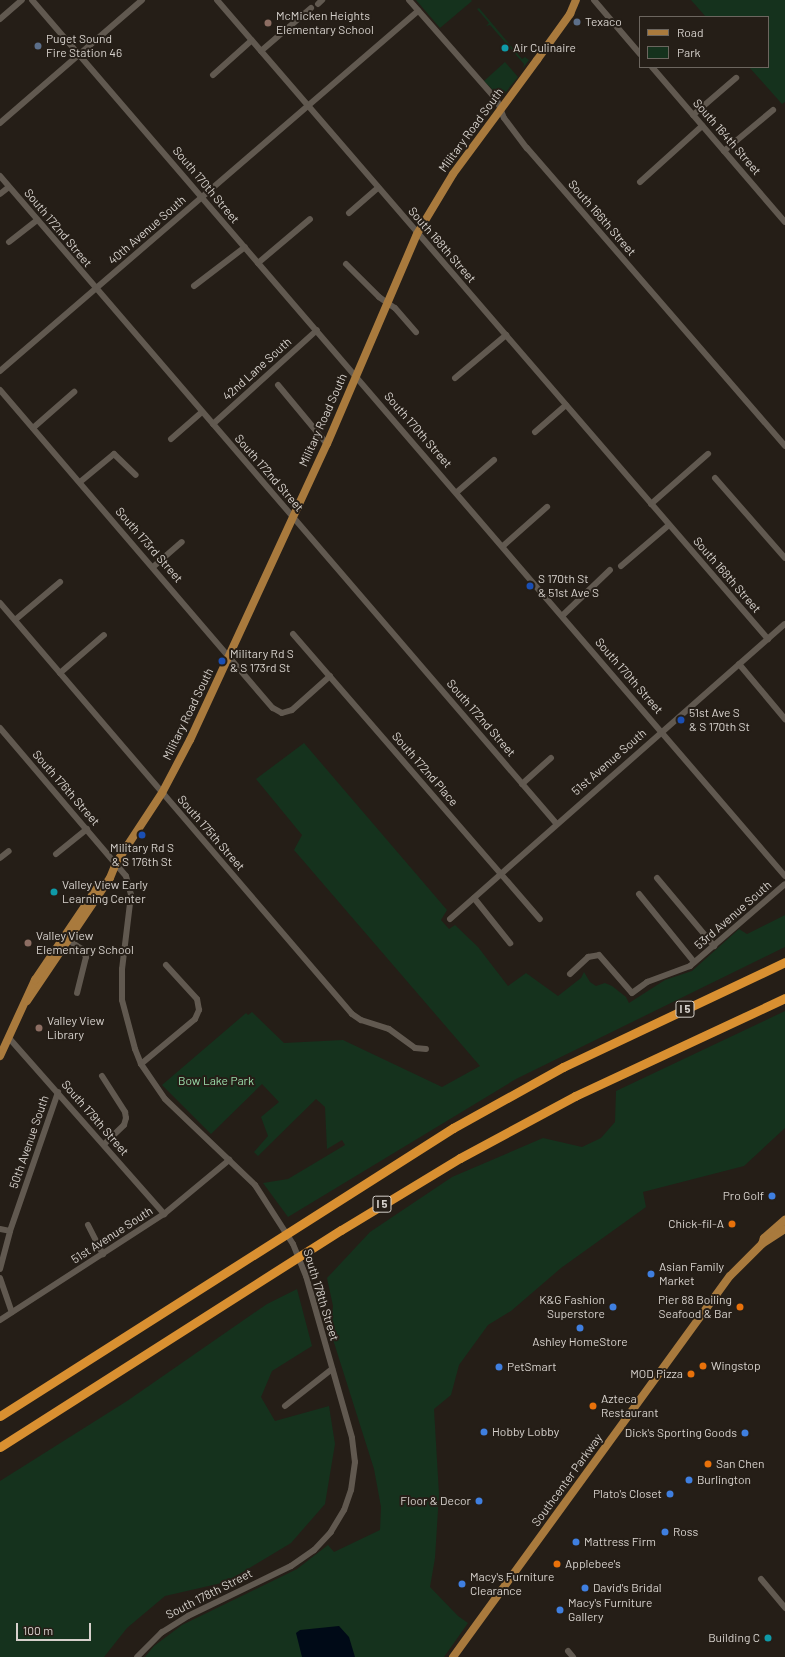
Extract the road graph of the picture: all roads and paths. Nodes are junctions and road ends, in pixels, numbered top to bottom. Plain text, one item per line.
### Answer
1 (22, 0) edge
2 (32, 0) edge
3 (142, 0) edge
4 (217, 0) edge
5 (409, 0) edge
6 (576, 0) edge
7 (581, 0) edge
8 (594, 0) edge
9 (311, 8) dead end
10 (418, 11) junction
11 (570, 14) junction
12 (0, 19) edge
13 (252, 40) junction
14 (262, 51) junction
15 (639, 53) edge
16 (80, 54) junction
17 (653, 68) edge
18 (213, 75) dead end
19 (736, 78) dead end
20 (307, 105) junction
21 (501, 109) junction
22 (773, 110) dead end
23 (693, 115) junction
24 (0, 123) edge
25 (702, 126) junction
26 (724, 151) junction
27 (0, 176) edge
28 (640, 182) dead end
29 (9, 187) junction
30 (378, 188) junction
31 (0, 194) edge
32 (202, 197) junction
33 (349, 213) dead end
34 (310, 219) dead end
35 (36, 220) junction
36 (785, 222) edge
37 (417, 234) junction
38 (9, 242) dead end
39 (245, 247) junction
40 (258, 263) junction
41 (346, 264) dead end
42 (194, 286) dead end
43 (95, 289) junction
44 (388, 302) junction
45 (317, 330) junction
46 (416, 332) dead end
47 (506, 335) junction
48 (0, 371) edge
49 (356, 375) junction
50 (455, 378) dead end
51 (278, 386) dead end
52 (0, 390) edge
53 (74, 392) dead end
54 (566, 405) junction
55 (202, 412) junction
56 (212, 424) junction
57 (33, 428) junction
58 (535, 432) dead end
59 (171, 439) dead end
60 (327, 444) junction
61 (785, 446) edge
62 (708, 454) dead end
63 (494, 460) dead end
64 (136, 475) dead end
65 (715, 478) dead end
66 (80, 482) junction
67 (457, 492) junction
68 (651, 504) junction
69 (547, 507) dead end
70 (293, 517) junction
71 (669, 525) junction
72 (182, 542) dead end
73 (503, 546) junction
74 (785, 558) edge
75 (622, 566) dead end
76 (153, 567) junction
77 (610, 570) dead end
78 (60, 582) dead end
79 (0, 603) edge
80 (563, 615) junction
81 (15, 620) junction
82 (785, 624) edge
83 (293, 634) dead end
84 (104, 635) dead end
85 (768, 639) junction
86 (230, 655) junction
87 (739, 664) junction
88 (60, 673) junction
89 (330, 676) junction
90 (785, 719) edge
91 (0, 728) edge
92 (662, 731) junction
93 (551, 758) dead end
94 (522, 784) junction
95 (162, 793) junction
96 (556, 823) junction
97 (86, 829) junction
98 (9, 851) dead end
99 (56, 854) dead end
100 (0, 858) edge
101 (116, 863) junction
102 (500, 873) junction
103 (785, 876) edge
104 (658, 878) dead end
105 (785, 884) edge
106 (639, 894) dead end
107 (474, 898) junction
108 (450, 919) dead end
109 (540, 919) dead end
110 (67, 939) junction
111 (510, 943) dead end
112 (714, 946) junction
113 (694, 962) junction
114 (785, 962) edge
115 (166, 965) dead end
116 (570, 974) dead end
117 (78, 993) dead end
118 (785, 998) edge
119 (9, 1038) junction
120 (426, 1049) dead end
121 (0, 1056) edge
122 (141, 1064) junction
123 (102, 1076) dead end
124 (58, 1092) junction
125 (104, 1144) junction
126 (229, 1160) junction
127 (164, 1214) junction
128 (785, 1220) edge
129 (88, 1225) dead end
130 (0, 1228) edge
131 (785, 1229) edge
132 (10, 1231) junction
133 (762, 1244) junction
134 (103, 1254) junction
135 (0, 1269) edge
136 (0, 1278) edge
137 (12, 1312) junction
138 (0, 1320) edge
139 (332, 1369) junction
140 (285, 1406) dead end
141 (0, 1416) edge
142 (0, 1448) edge
143 (761, 1579) dead end
144 (785, 1608) edge
145 (568, 1651) dead end
146 (137, 1657) edge
147 (453, 1657) edge
148 (573, 1657) edge

1 - 12 street
2 - 16 street, South 170th Street
3 - 16 street
4 - 13 street, South 168th Street
5 - 10 street, South 166th Street
6 - 11 main road, Military Road South
7 - 11 street
8 - 15 street
9 - 14 street
10 - 20 street, 40th Avenue South
10 - 21 street, South 166th Street
11 - 21 main road, Military Road South
13 - 14 street, South 168th Street
13 - 18 street
14 - 20 street, South 168th Street
16 - 24 street
16 - 32 street, South 170th Street
17 - 23 street, South 164th Street
19 - 23 street
20 - 30 street, South 168th Street
20 - 32 street, 40th Avenue South
21 - 37 main road, Military Road South
21 - 61 street, South 166th Street
22 - 26 street
23 - 25 street, South 164th Street
25 - 26 street, South 164th Street
25 - 28 street
26 - 36 street, South 164th Street
27 - 29 street, South 172nd Street
29 - 31 street
29 - 35 street, South 172nd Street
30 - 33 street
30 - 37 street, South 168th Street
32 - 39 street, South 170th Street
32 - 43 street, 40th Avenue South
34 - 40 street
35 - 38 street
35 - 43 street, South 172nd Street
37 - 44 main road, Military Road South
37 - 47 street, South 168th Street
39 - 40 street, South 170th Street
39 - 42 street
40 - 45 street, South 170th Street
41 - 44 street
43 - 48 street, 40th Avenue South
43 - 55 street, South 172nd Street
44 - 46 street
44 - 49 main road, Military Road South
45 - 49 street, South 170th Street
45 - 56 street, 42nd Lane South
47 - 50 street
47 - 54 street, South 168th Street
49 - 60 main road, Military Road South
49 - 67 street, South 170th Street
51 - 60 street
52 - 57 street, South 173rd Street
53 - 57 street
54 - 58 street
54 - 68 street, South 168th Street
55 - 56 street, South 172nd Street
55 - 59 street
56 - 70 street, South 172nd Street
57 - 66 street, South 173rd Street
60 - 70 main road, Military Road South
62 - 68 street
63 - 67 street
64 - 66 street
65 - 74 street
66 - 76 street, South 173rd Street
67 - 73 street, South 170th Street
68 - 71 street, South 168th Street
69 - 73 street
70 - 86 main road, Military Road South
70 - 94 street, South 172nd Street
71 - 75 street
71 - 85 street, South 168th Street
72 - 76 street
73 - 80 street, South 170th Street
76 - 86 street, South 173rd Street
77 - 80 street
78 - 81 street
79 - 81 street, South 175th Street
80 - 92 street, South 170th Street
81 - 88 street, South 175th Street
82 - 85 street, 51st Avenue South
83 - 89 street, South 172nd Place
84 - 88 street
85 - 87 street, 51st Avenue South
86 - 89 street, South 173rd Street
86 - 95 main road, Military Road South
87 - 90 street
87 - 92 street, 51st Avenue South
88 - 95 street, South 175th Street
89 - 102 street, South 172nd Place
91 - 97 street, South 176th Street
92 - 96 street, 51st Avenue South
92 - 103 street, South 170th Street
93 - 94 street
94 - 96 street, South 172nd Street
95 - 101 main road, Military Road South
95 - 120 street, South 175th Street
96 - 102 street, 51st Avenue South
97 - 99 street
97 - 101 street, South 176th Street
98 - 100 street
101 - 110 main road, Military Road South
101 - 122 street, South 178th Street
102 - 107 street, 51st Avenue South
102 - 109 street, South 172nd Place
104 - 112 street
105 - 112 street, 53rd Avenue South
106 - 113 street, 53rd Avenue South
107 - 108 street, 51st Avenue South
107 - 111 street
110 - 117 street
110 - 119 main road, Military Road South
112 - 113 street, 53rd Avenue South
113 - 116 street, 53rd Avenue South
114 - 141 highway, I 5
115 - 122 street
118 - 142 highway, I 5
119 - 121 main road, Military Road South
119 - 124 street, South 179th Street
122 - 126 street, South 178th Street
123 - 125 street
124 - 125 street, South 179th Street
124 - 132 street, 50th Avenue South
125 - 127 street, South 179th Street
126 - 127 street, 51st Avenue South
126 - 139 street, South 178th Street
127 - 134 street, 51st Avenue South
128 - 133 main road, Southcenter Parkway
129 - 134 street
130 - 132 street
131 - 133 main road, Southcenter Parkway
132 - 135 street, 50th Avenue South
133 - 147 main road, Southcenter Parkway
134 - 137 street, 51st Avenue South
136 - 137 street
137 - 138 street, 51st Avenue South
139 - 140 street
139 - 146 street, South 178th Street
143 - 144 street
145 - 148 street

